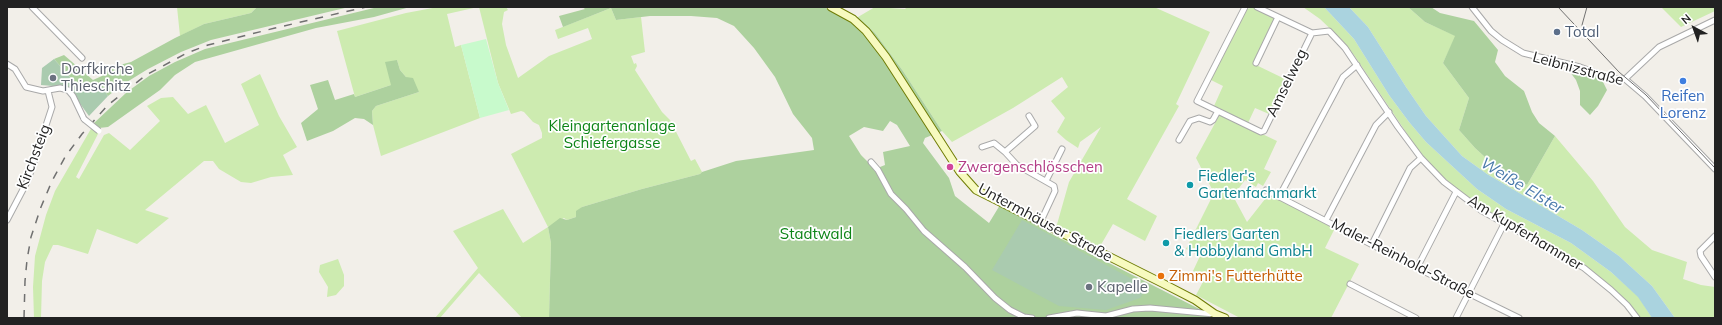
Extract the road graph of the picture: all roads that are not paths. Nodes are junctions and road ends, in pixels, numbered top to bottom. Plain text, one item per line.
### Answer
1 (32, 7) edge
2 (831, 7) edge
3 (1245, 7) edge
4 (1258, 7) edge
5 (1472, 7) edge
6 (1278, 17) junction
7 (1715, 20) edge
8 (1312, 33) junction
9 (82, 58) dead end
10 (1256, 63) dead end
11 (7, 64) edge
12 (1357, 65) junction
13 (1625, 78) junction
14 (48, 91) junction
15 (1218, 111) junction
16 (1389, 112) junction
17 (1029, 116) dead end
18 (99, 131) dead end
19 (1178, 140) dead end
20 (982, 147) dead end
21 (1062, 149) dead end
22 (1005, 152) junction
23 (1421, 158) junction
24 (871, 162) dead end
25 (1715, 169) edge
26 (1046, 181) junction
27 (1266, 190) dead end
28 (1456, 192) junction
29 (1279, 197) junction
30 (7, 220) edge
31 (1326, 220) junction
32 (1041, 221) junction
33 (1504, 224) junction
34 (1715, 236) edge
35 (1372, 244) junction
36 (1417, 268) junction
37 (1715, 277) edge
38 (1350, 284) dead end
39 (1469, 293) junction
40 (1215, 314) junction
41 (1032, 318) edge
42 (1049, 318) edge
43 (1225, 318) edge
44 (1416, 318) edge
45 (1456, 318) edge
46 (1519, 318) edge
47 (1637, 318) edge

1 - 9 street
2 - 32 main road, Untermhäuser Straße
3 - 15 street
4 - 6 street
5 - 13 street, Leibnizstraße
6 - 8 street
6 - 10 street
7 - 13 street
8 - 12 street, Am Kupferhammer
8 - 15 street, Amselweg
11 - 14 street
12 - 16 street, Am Kupferhammer
12 - 29 street
13 - 25 street, Leibnizstraße
14 - 18 street, bridge
14 - 30 street, Kirchsteig
15 - 19 street
16 - 23 street, Am Kupferhammer
16 - 31 street
17 - 22 street
20 - 22 street
21 - 26 street
22 - 26 street
23 - 28 street, Am Kupferhammer
23 - 35 street
24 - 41 street
26 - 32 street
27 - 29 street, Maler-Reinhold-Straße
28 - 33 street, Am Kupferhammer
28 - 36 street
29 - 31 street, Maler-Reinhold-Straße
31 - 35 street, Maler-Reinhold-Straße
32 - 40 main road, Untermhäuser Straße
33 - 39 street
33 - 47 street, Am Kupferhammer
34 - 37 street
35 - 36 street, Maler-Reinhold-Straße
36 - 39 street, Maler-Reinhold-Straße
38 - 44 street
39 - 45 street
39 - 46 street, Maler-Reinhold-Straße
40 - 42 street, Untermhäuser Straße
40 - 43 main road, Untermhäuser Straße

